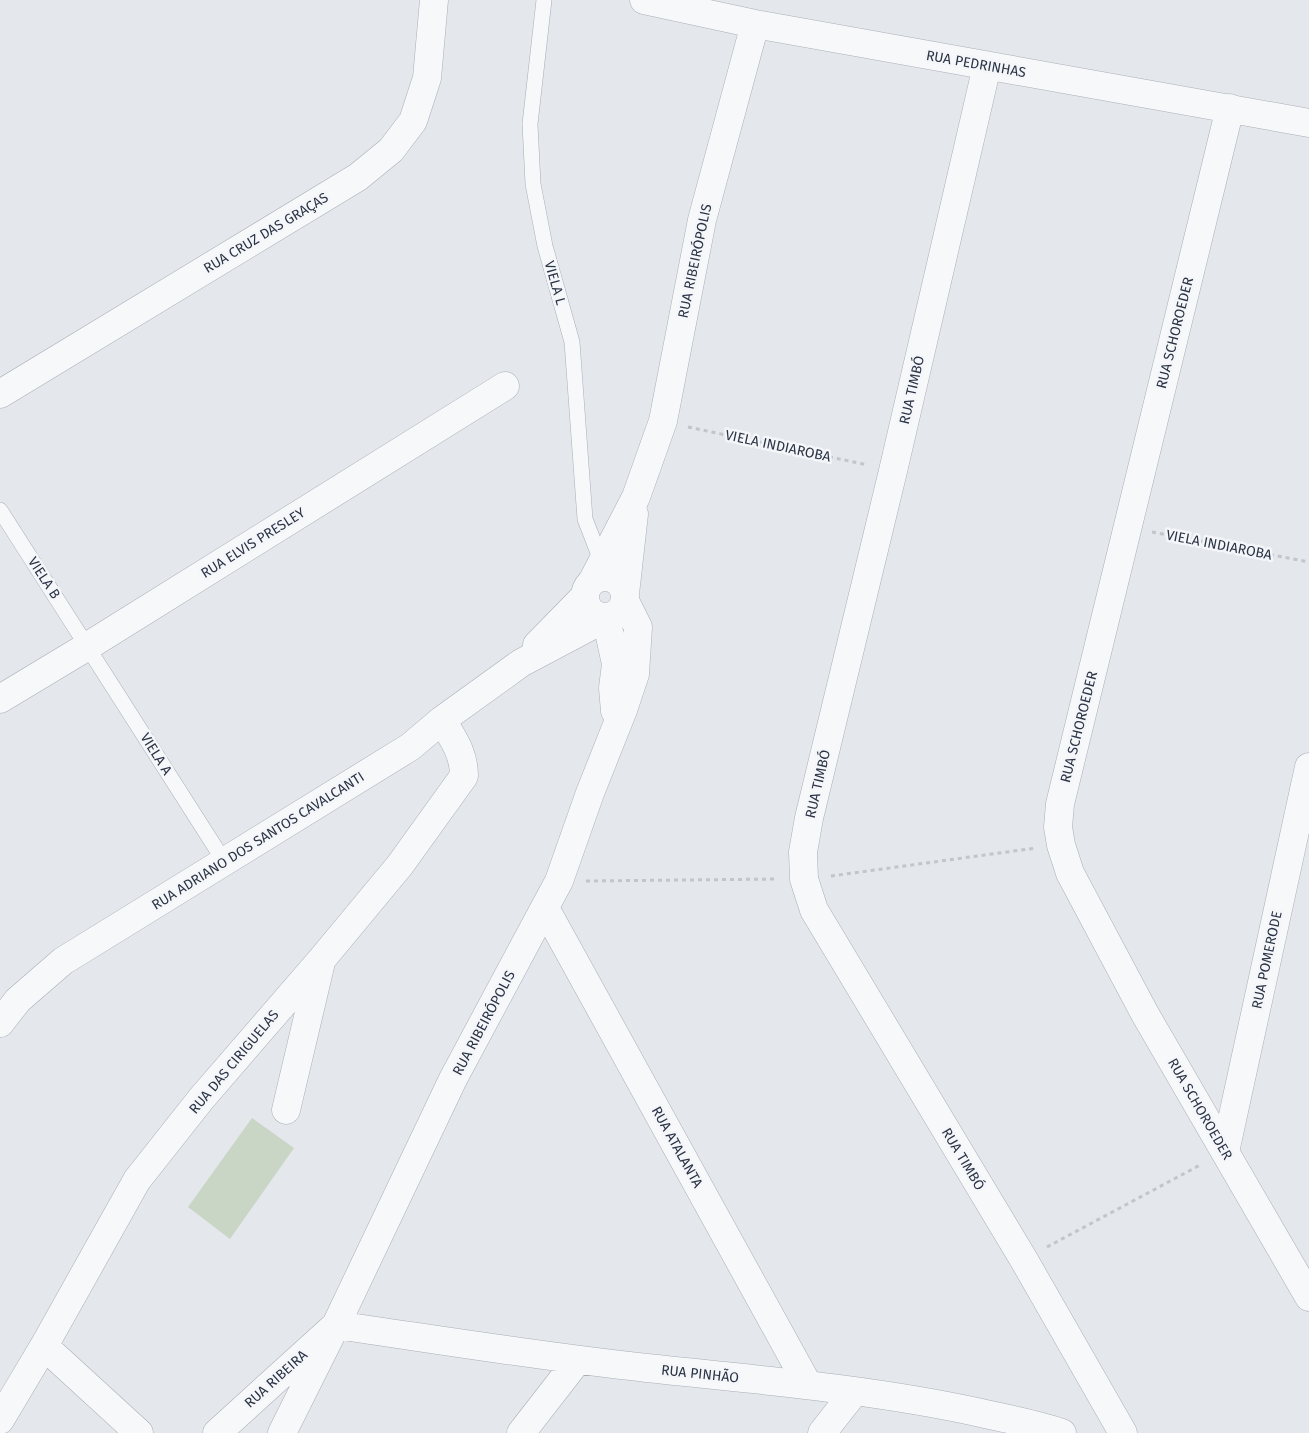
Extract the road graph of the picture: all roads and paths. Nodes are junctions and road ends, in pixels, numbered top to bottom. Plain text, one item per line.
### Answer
1 (434, 0) edge
2 (544, 0) edge
3 (644, 0) edge
4 (756, 24) junction
5 (987, 66) junction
6 (1230, 108) junction
7 (1309, 123) edge
8 (505, 386) dead end
9 (0, 394) edge
10 (663, 421) junction
11 (893, 471) junction
12 (636, 497) junction
13 (0, 510) edge
14 (1128, 527) junction
15 (1309, 562) edge
16 (593, 580) junction
17 (619, 604) junction
18 (88, 646) junction
19 (521, 663) junction
20 (0, 699) edge
21 (442, 720) junction
22 (1309, 767) edge
23 (224, 861) junction
24 (545, 908) junction
25 (322, 958) junction
26 (0, 1023) edge
27 (286, 1110) dead end
28 (1225, 1152) junction
29 (1024, 1260) junction
30 (1309, 1297) edge
31 (336, 1325) junction
32 (44, 1346) junction
33 (577, 1361) junction
34 (808, 1385) junction
35 (855, 1391) junction
36 (0, 1420) edge
37 (139, 1433) edge
38 (217, 1433) edge
39 (282, 1433) edge
40 (521, 1433) edge
41 (822, 1433) edge
42 (1062, 1433) edge
43 (1123, 1433) edge

1 - 9 street, RUA CRUZ DAS GRAÇAS
2 - 16 lane, VIELA L
3 - 4 street, RUA PEDRINHAS
4 - 5 street, RUA PEDRINHAS
4 - 10 street, RUA RIBEIRÓPOLIS
5 - 6 street, RUA PEDRINHAS
5 - 11 street, RUA TIMBÓ
6 - 7 street, RUA PEDRINHAS
6 - 14 street, RUA SCHOROEDER
8 - 18 street, RUA ELVIS PRESLEY
10 - 11 path, VIELA INDIAROBA
10 - 12 street, RUA RIBEIRÓPOLIS
11 - 29 street, RUA TIMBÓ
12 - 16 street, RUA RIBEIRÓPOLIS
12 - 17 street, RUA RIBEIRÓPOLIS
13 - 18 lane, VIELA B
14 - 15 path, VIELA INDIAROBA
14 - 28 street, RUA SCHOROEDER
16 - 17 street
16 - 17 street
16 - 19 street, RUA ADRIANO DOS SANTOS CAVALCANTI
17 - 19 street, RUA ADRIANO DOS SANTOS CAVALCANTI
17 - 24 street, RUA RIBEIRÓPOLIS
18 - 20 street, RUA ELVIS PRESLEY
18 - 23 lane, VIELA A
19 - 21 street, RUA ADRIANO DOS SANTOS CAVALCANTI
21 - 23 street, RUA ADRIANO DOS SANTOS CAVALCANTI
21 - 25 street, RUA DAS CIRIGUELAS
22 - 28 street, RUA POMERODE
23 - 26 street, RUA ADRIANO DOS SANTOS CAVALCANTI
24 - 31 street, RUA RIBEIRÓPOLIS
24 - 34 street, RUA ATALANTA
25 - 27 street
25 - 32 street, RUA DAS CIRIGUELAS
28 - 29 path
28 - 30 street, RUA SCHOROEDER
29 - 43 street, RUA TIMBÓ
31 - 33 street, RUA PINHÃO
31 - 38 street, RUA RIBEIRA
31 - 39 street, RUA RIBEIRÓPOLIS
32 - 36 street, RUA DAS CIRIGUELAS
32 - 37 street
33 - 34 street, RUA PINHÃO
33 - 40 street
34 - 35 street, RUA PINHÃO
35 - 41 street
35 - 42 street, RUA PINHÃO

